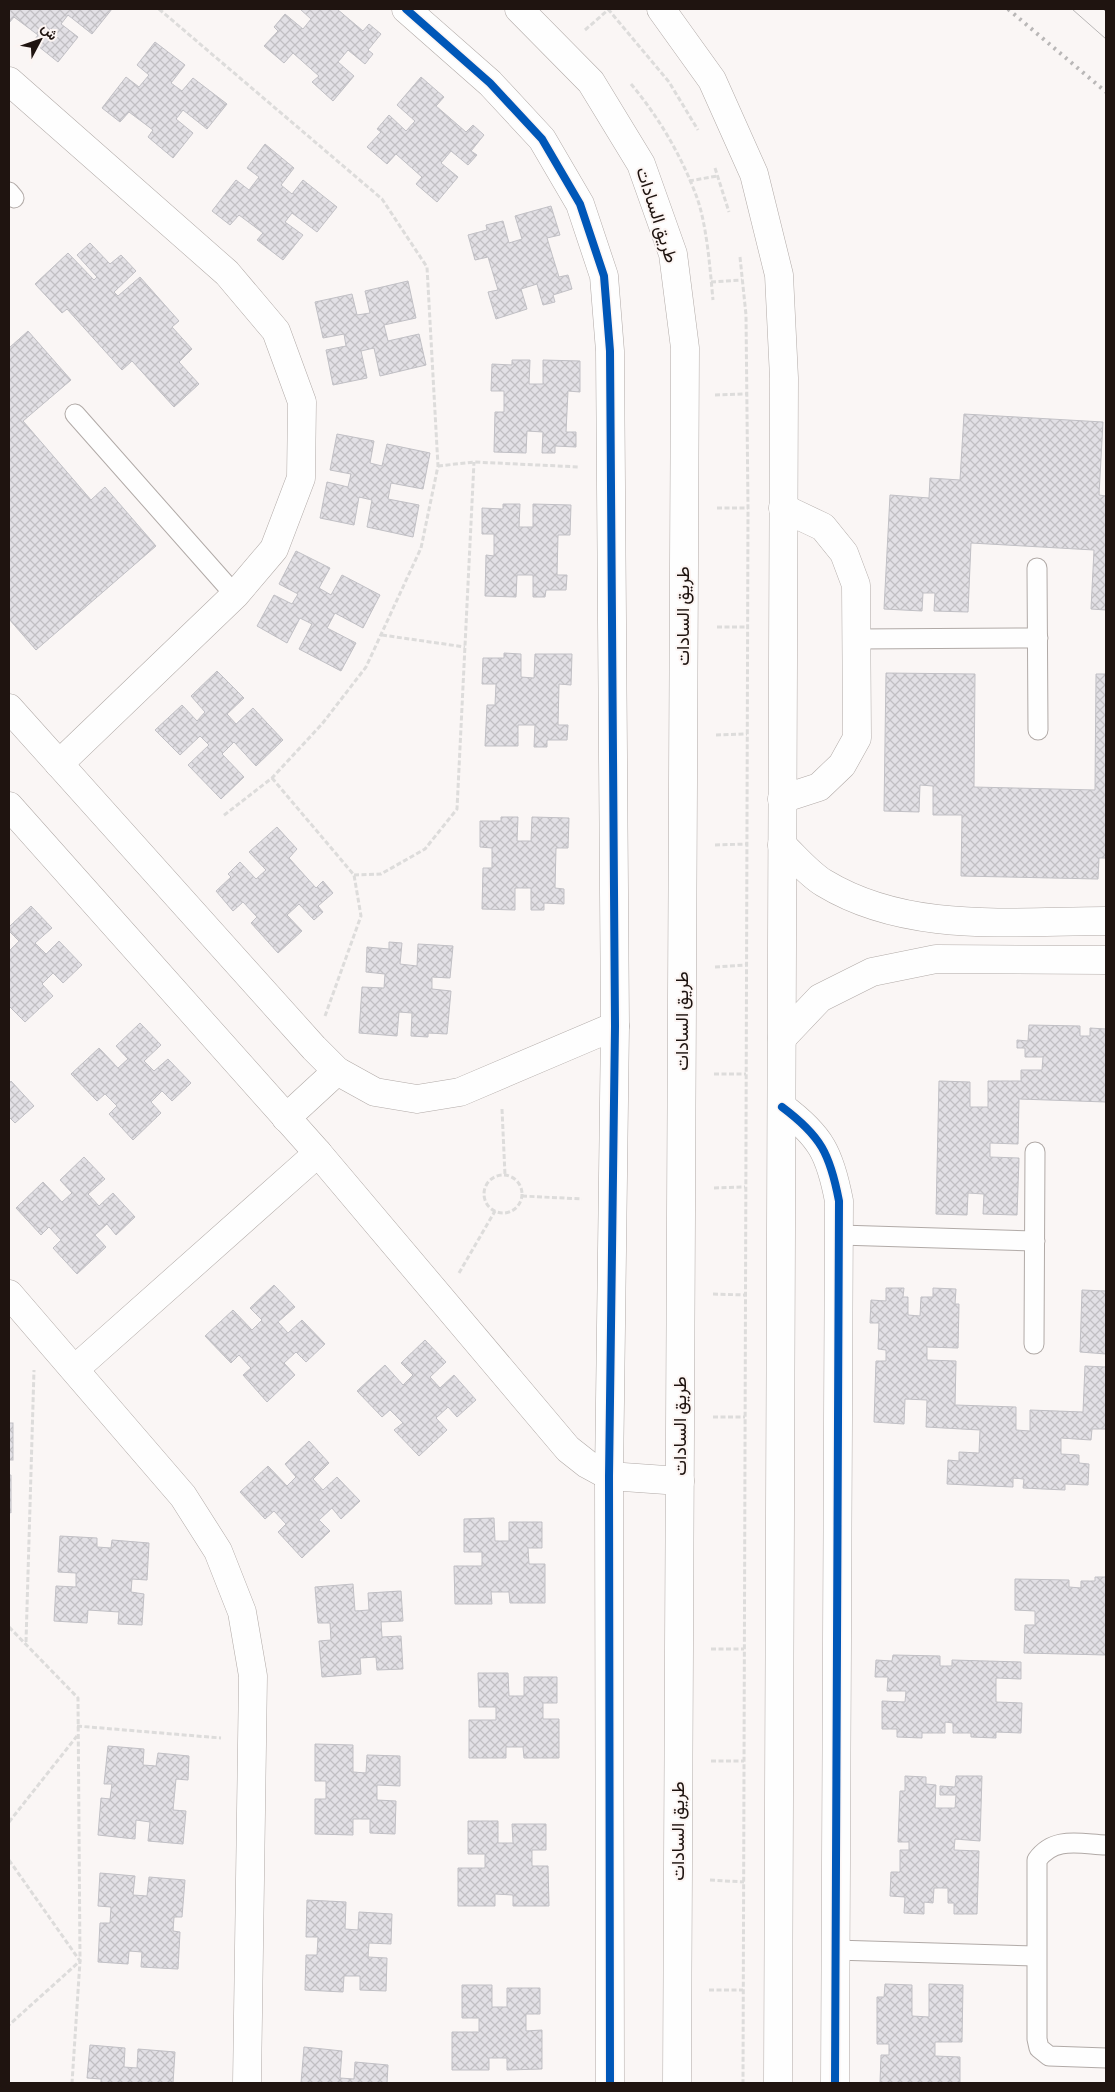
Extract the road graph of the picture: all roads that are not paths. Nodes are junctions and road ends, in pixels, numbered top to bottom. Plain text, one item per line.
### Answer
1 (406, 9) edge
2 (519, 9) edge
3 (661, 9) edge
4 (10, 85) edge
5 (75, 414) dead end
6 (783, 508) junction
7 (1037, 568) dead end
8 (235, 594) junction
9 (1038, 638) junction
10 (857, 639) junction
11 (9, 708) edge
12 (1038, 730) dead end
13 (59, 764) junction
14 (782, 799) junction
15 (9, 806) edge
16 (782, 845) junction
17 (998, 921) junction
18 (1106, 922) edge
19 (999, 959) junction
20 (1106, 960) edge
21 (615, 1026) junction
22 (782, 1038) junction
23 (337, 1071) junction
24 (782, 1107) junction
25 (286, 1118) junction
26 (1034, 1152) dead end
27 (318, 1153) junction
28 (840, 1235) junction
29 (1034, 1241) junction
30 (9, 1294) edge
31 (1034, 1344) dead end
32 (75, 1369) junction
33 (609, 1476) junction
34 (680, 1481) junction
35 (1106, 1845) edge
36 (835, 1950) junction
37 (1036, 1956) junction
38 (1106, 2058) edge
39 (247, 2083) edge
40 (610, 2083) edge
41 (678, 2083) edge
42 (778, 2083) edge
43 (835, 2083) edge

1 - 21 street
2 - 34 street, طريق السادات
3 - 6 street
4 - 8 street
5 - 8 lane
6 - 10 street
6 - 14 street
7 - 9 lane
8 - 13 street
9 - 10 lane
9 - 12 lane
10 - 14 street
11 - 13 street
13 - 23 street
14 - 16 street
15 - 25 street
16 - 17 street
16 - 22 street
17 - 18 street
17 - 19 street
19 - 20 street
19 - 22 street
21 - 23 street
21 - 33 street
22 - 24 street
23 - 25 street
24 - 28 street
24 - 42 street
25 - 27 street
26 - 29 lane
27 - 32 street
27 - 33 street
28 - 29 lane
28 - 36 street
29 - 31 lane
30 - 32 street
32 - 39 street
33 - 34 street
33 - 40 street
34 - 41 street, طريق السادات
35 - 37 lane
36 - 37 lane
36 - 43 street
37 - 38 lane

